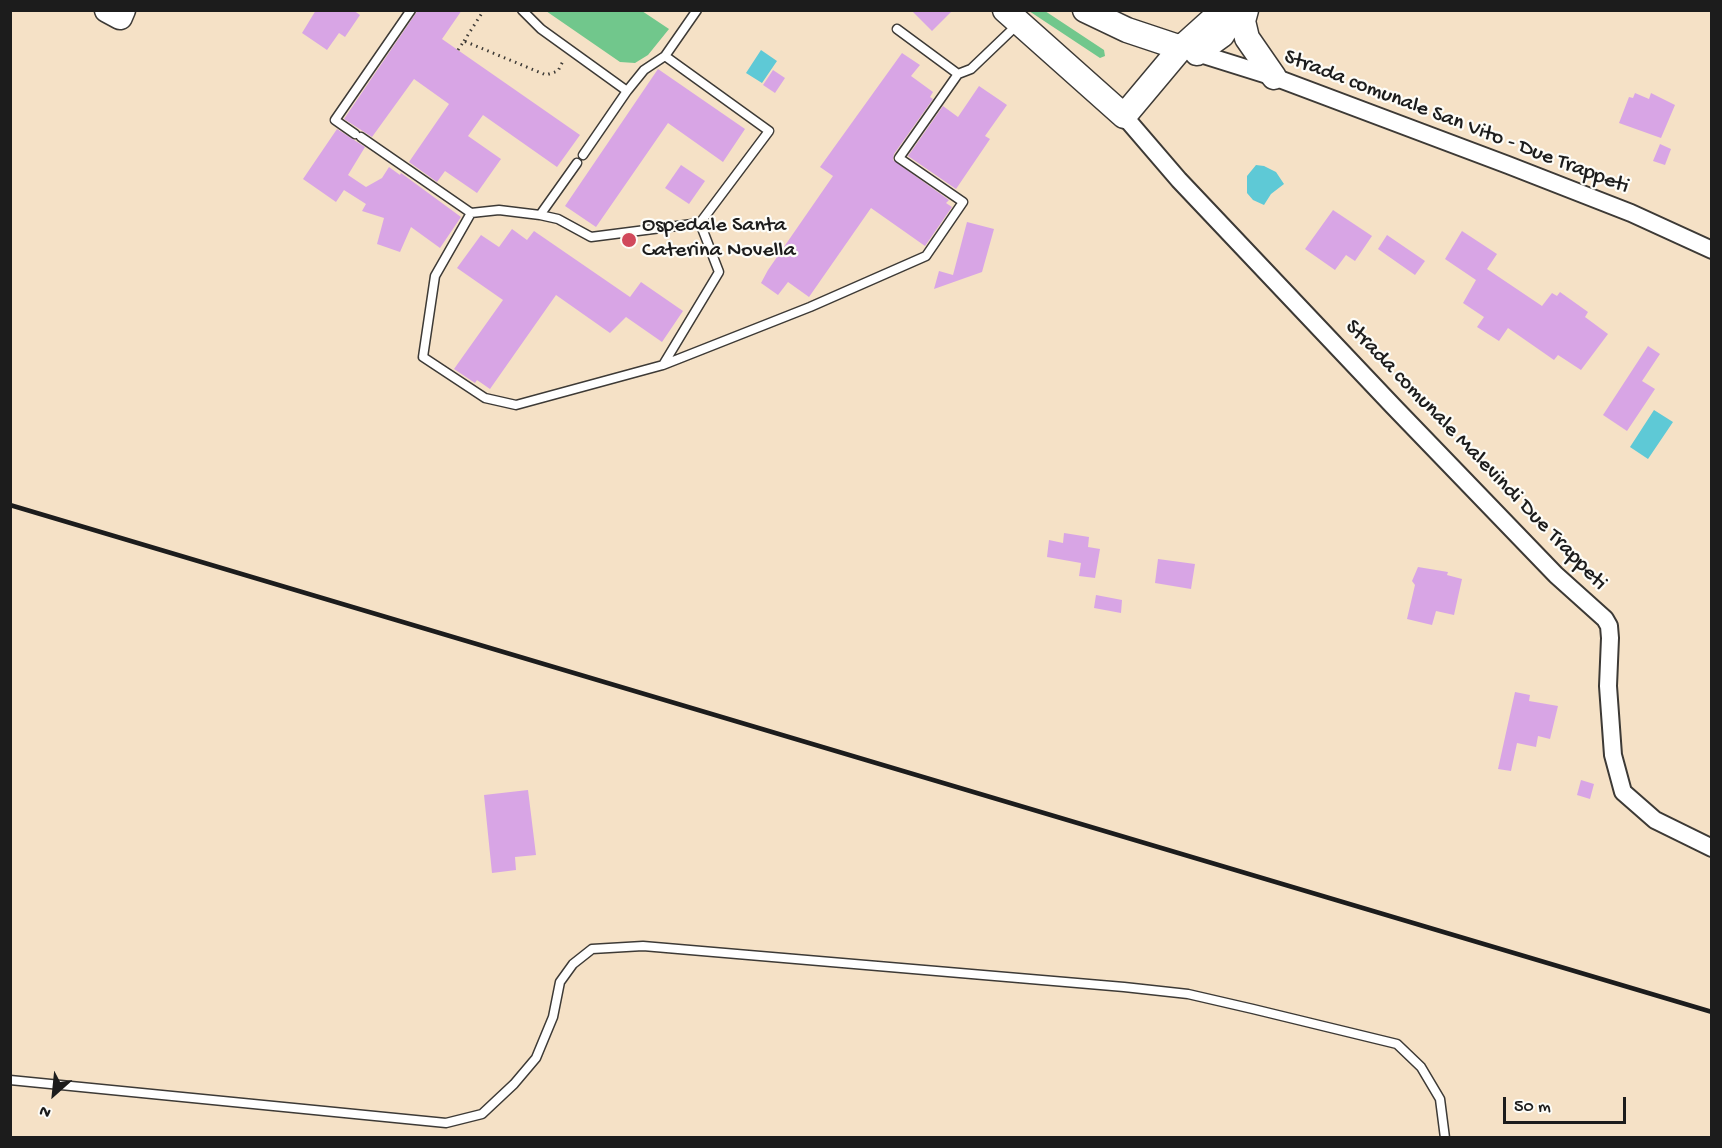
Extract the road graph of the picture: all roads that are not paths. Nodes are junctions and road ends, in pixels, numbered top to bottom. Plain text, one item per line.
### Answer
1 (411, 10) edge
2 (522, 10) edge
3 (697, 10) edge
4 (1085, 10) edge
5 (1230, 10) edge
6 (1237, 10) edge
7 (1246, 10) edge
8 (1013, 17) edge
9 (897, 29) dead end
10 (1189, 50) junction
11 (665, 56) junction
12 (958, 74) junction
13 (1274, 77) junction
14 (627, 91) junction
15 (1124, 116) junction
16 (583, 155) dead end
17 (577, 163) dead end
18 (471, 213) junction
19 (540, 215) junction
20 (700, 223) junction
21 (1712, 250) edge
22 (663, 365) junction
23 (1712, 848) edge
24 (10, 1080) edge
25 (1445, 1137) edge

1 - 18 lane
2 - 14 lane
3 - 11 lane
4 - 10 main road
5 - 10 main road
6 - 10 main road
7 - 13 main road
8 - 12 lane
8 - 15 main road
9 - 12 lane
10 - 13 street, Strada comunale San Vito - Due Trappeti
10 - 15 main road
11 - 14 lane
11 - 20 lane
12 - 22 lane
13 - 21 street, Strada comunale San Vito - Due Trappeti
14 - 16 lane
15 - 23 street, Strada comunale Malevindi Due Trappeti
17 - 19 lane
18 - 19 lane
18 - 22 lane
19 - 20 lane
20 - 22 lane
24 - 25 lane

